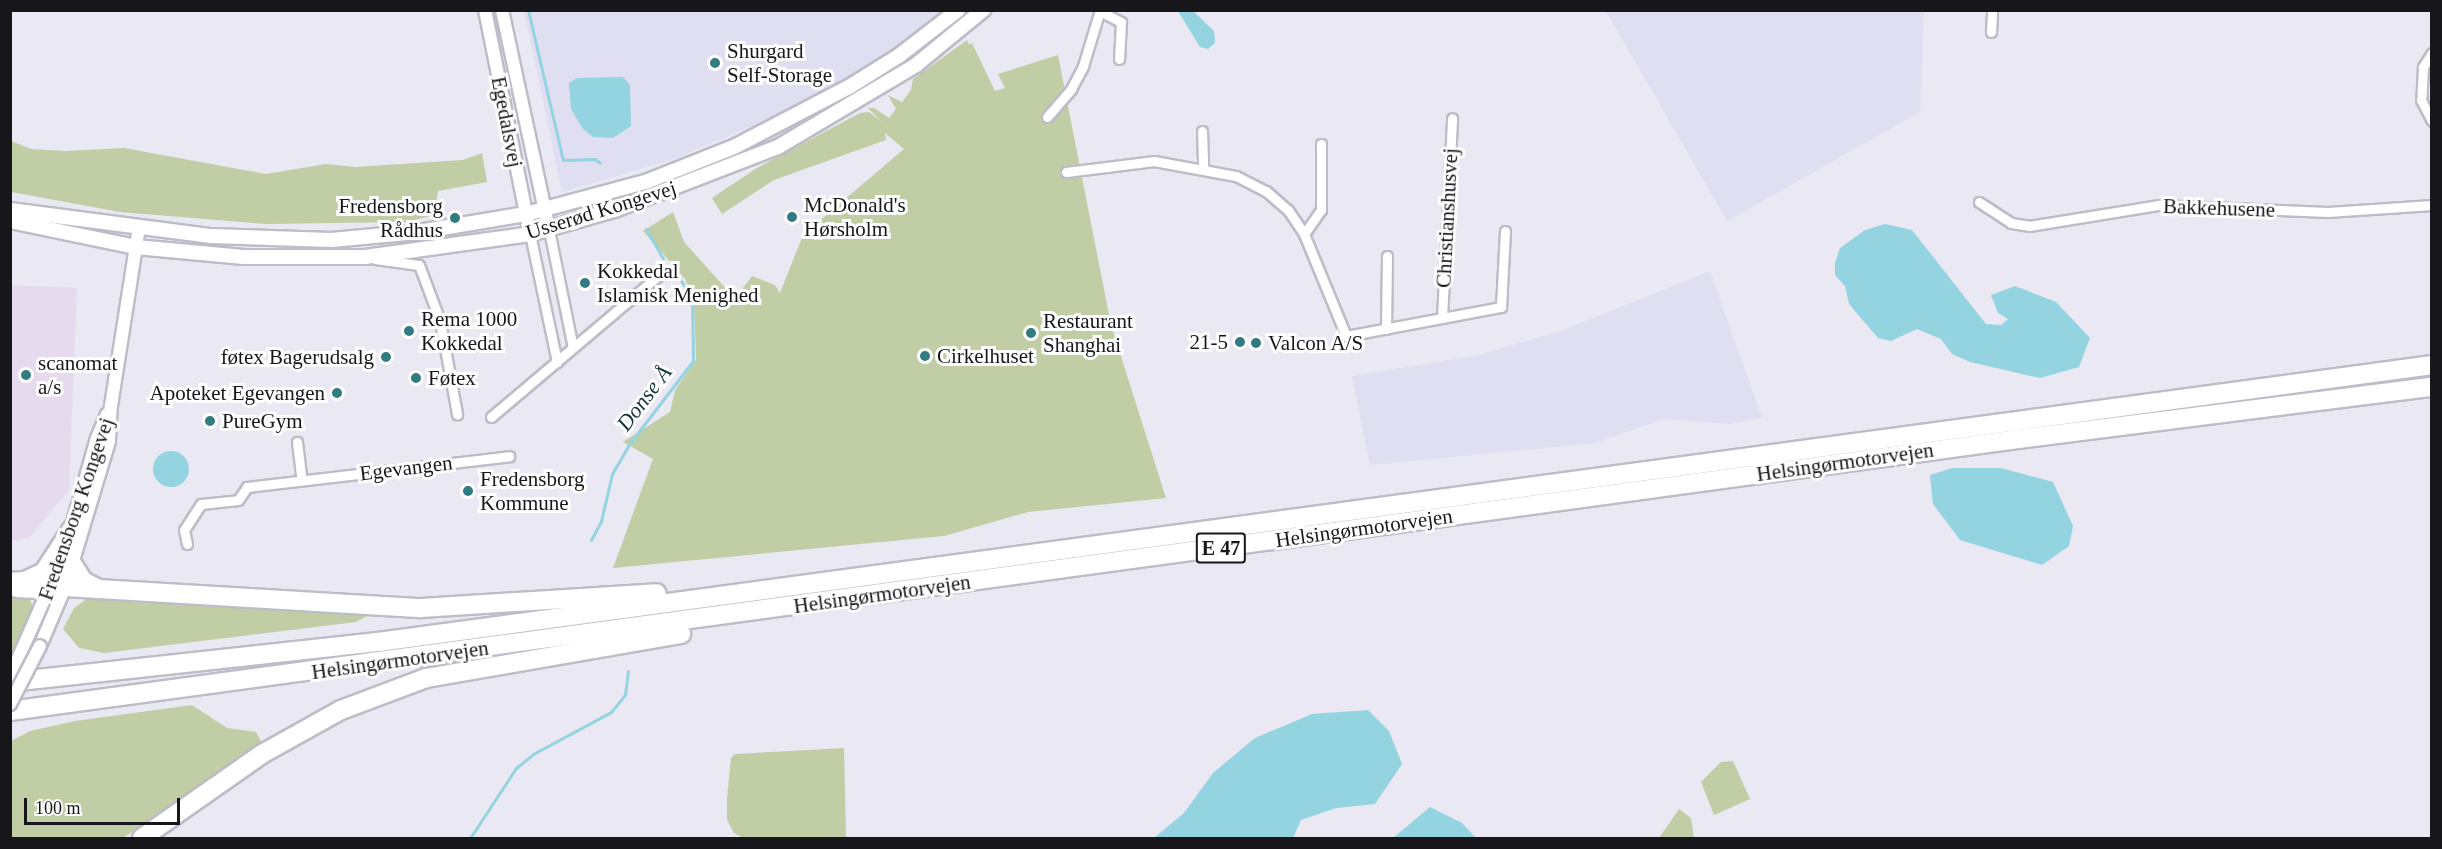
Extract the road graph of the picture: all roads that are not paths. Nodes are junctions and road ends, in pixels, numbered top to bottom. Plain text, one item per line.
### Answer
1 (485, 10) edge
2 (502, 10) edge
3 (958, 10) edge
4 (983, 10) edge
5 (1992, 10) edge
6 (1100, 11) edge
7 (1991, 32) dead end
8 (2432, 53) edge
9 (1119, 59) dead end
10 (1047, 117) dead end
11 (1452, 118) dead end
12 (2432, 121) edge
13 (1202, 131) dead end
14 (1321, 144) dead end
15 (1203, 168) junction
16 (1066, 172) dead end
17 (1979, 202) dead end
18 (2432, 205) edge
19 (10, 210) edge
20 (544, 210) junction
21 (526, 214) junction
22 (10, 221) edge
23 (139, 228) junction
24 (549, 230) junction
25 (1505, 231) dead end
26 (530, 234) junction
27 (1304, 234) junction
28 (136, 247) junction
29 (365, 256) junction
30 (1387, 256) dead end
31 (658, 276) dead end
32 (1442, 318) junction
33 (1386, 329) junction
34 (573, 348) junction
35 (557, 362) junction
36 (2432, 365) edge
37 (2432, 387) edge
38 (111, 406) junction
39 (457, 414) dead end
40 (491, 417) dead end
41 (297, 442) dead end
42 (509, 456) dead end
43 (302, 480) junction
44 (72, 529) junction
45 (187, 544) dead end
46 (73, 565) junction
47 (10, 582) edge
48 (10, 588) edge
49 (58, 589) junction
50 (100, 590) junction
51 (761, 590) junction
52 (831, 600) junction
53 (34, 643) junction
54 (10, 676) edge
55 (10, 682) edge
56 (10, 704) edge
57 (10, 711) edge
58 (142, 838) edge

1 - 21 street, Egedalsvej
2 - 20 street, Egedalsvej
3 - 20 main road, Usserød Kongevej
4 - 24 main road, Usserød Kongevej
5 - 7 street
6 - 9 street
6 - 10 street
8 - 12 street
11 - 32 street, Christianshusvej
13 - 15 street
14 - 27 street
15 - 16 street, Christianshusvej
15 - 27 street, Christianshusvej
17 - 18 street, Bakkehusene
19 - 23 main road, Usserød Kongevej
20 - 21 main road, Usserød Kongevej
20 - 24 street, Egedalsvej
21 - 23 main road, Usserød Kongevej
21 - 26 street, Egedalsvej
22 - 28 main road, Usserød Kongevej
23 - 28 street, Fredensborg Kongevej
24 - 26 main road, Usserød Kongevej
24 - 34 street
25 - 32 street, Christianshusvej
26 - 29 main road, Usserød Kongevej
26 - 35 street
27 - 33 street, Christianshusvej
28 - 29 main road, Usserød Kongevej
28 - 38 street, Fredensborg Kongevej
29 - 39 street
30 - 33 street
31 - 34 street
32 - 33 street, Christianshusvej
34 - 35 street
35 - 40 street
36 - 51 highway, Helsingørmotorvejen / E 47
37 - 52 highway, Helsingørmotorvejen / E 47
38 - 44 street, Fredensborg Kongevej
38 - 46 street, Fredensborg Kongevej
41 - 43 street
42 - 43 street, Egevangen
43 - 45 street, Egevangen
44 - 47 highway
44 - 49 street, Fredensborg Kongevej
46 - 49 street, Fredensborg Kongevej
46 - 50 highway
48 - 49 highway
49 - 50 highway
49 - 53 street, Fredensborg Kongevej
50 - 51 highway
51 - 55 highway, Helsingørmotorvejen / E 47
52 - 57 highway, Helsingørmotorvejen / E 47
52 - 58 highway
53 - 54 street, Fredensborg Kongevej
53 - 56 street, Fredensborg Kongevej, bridge

